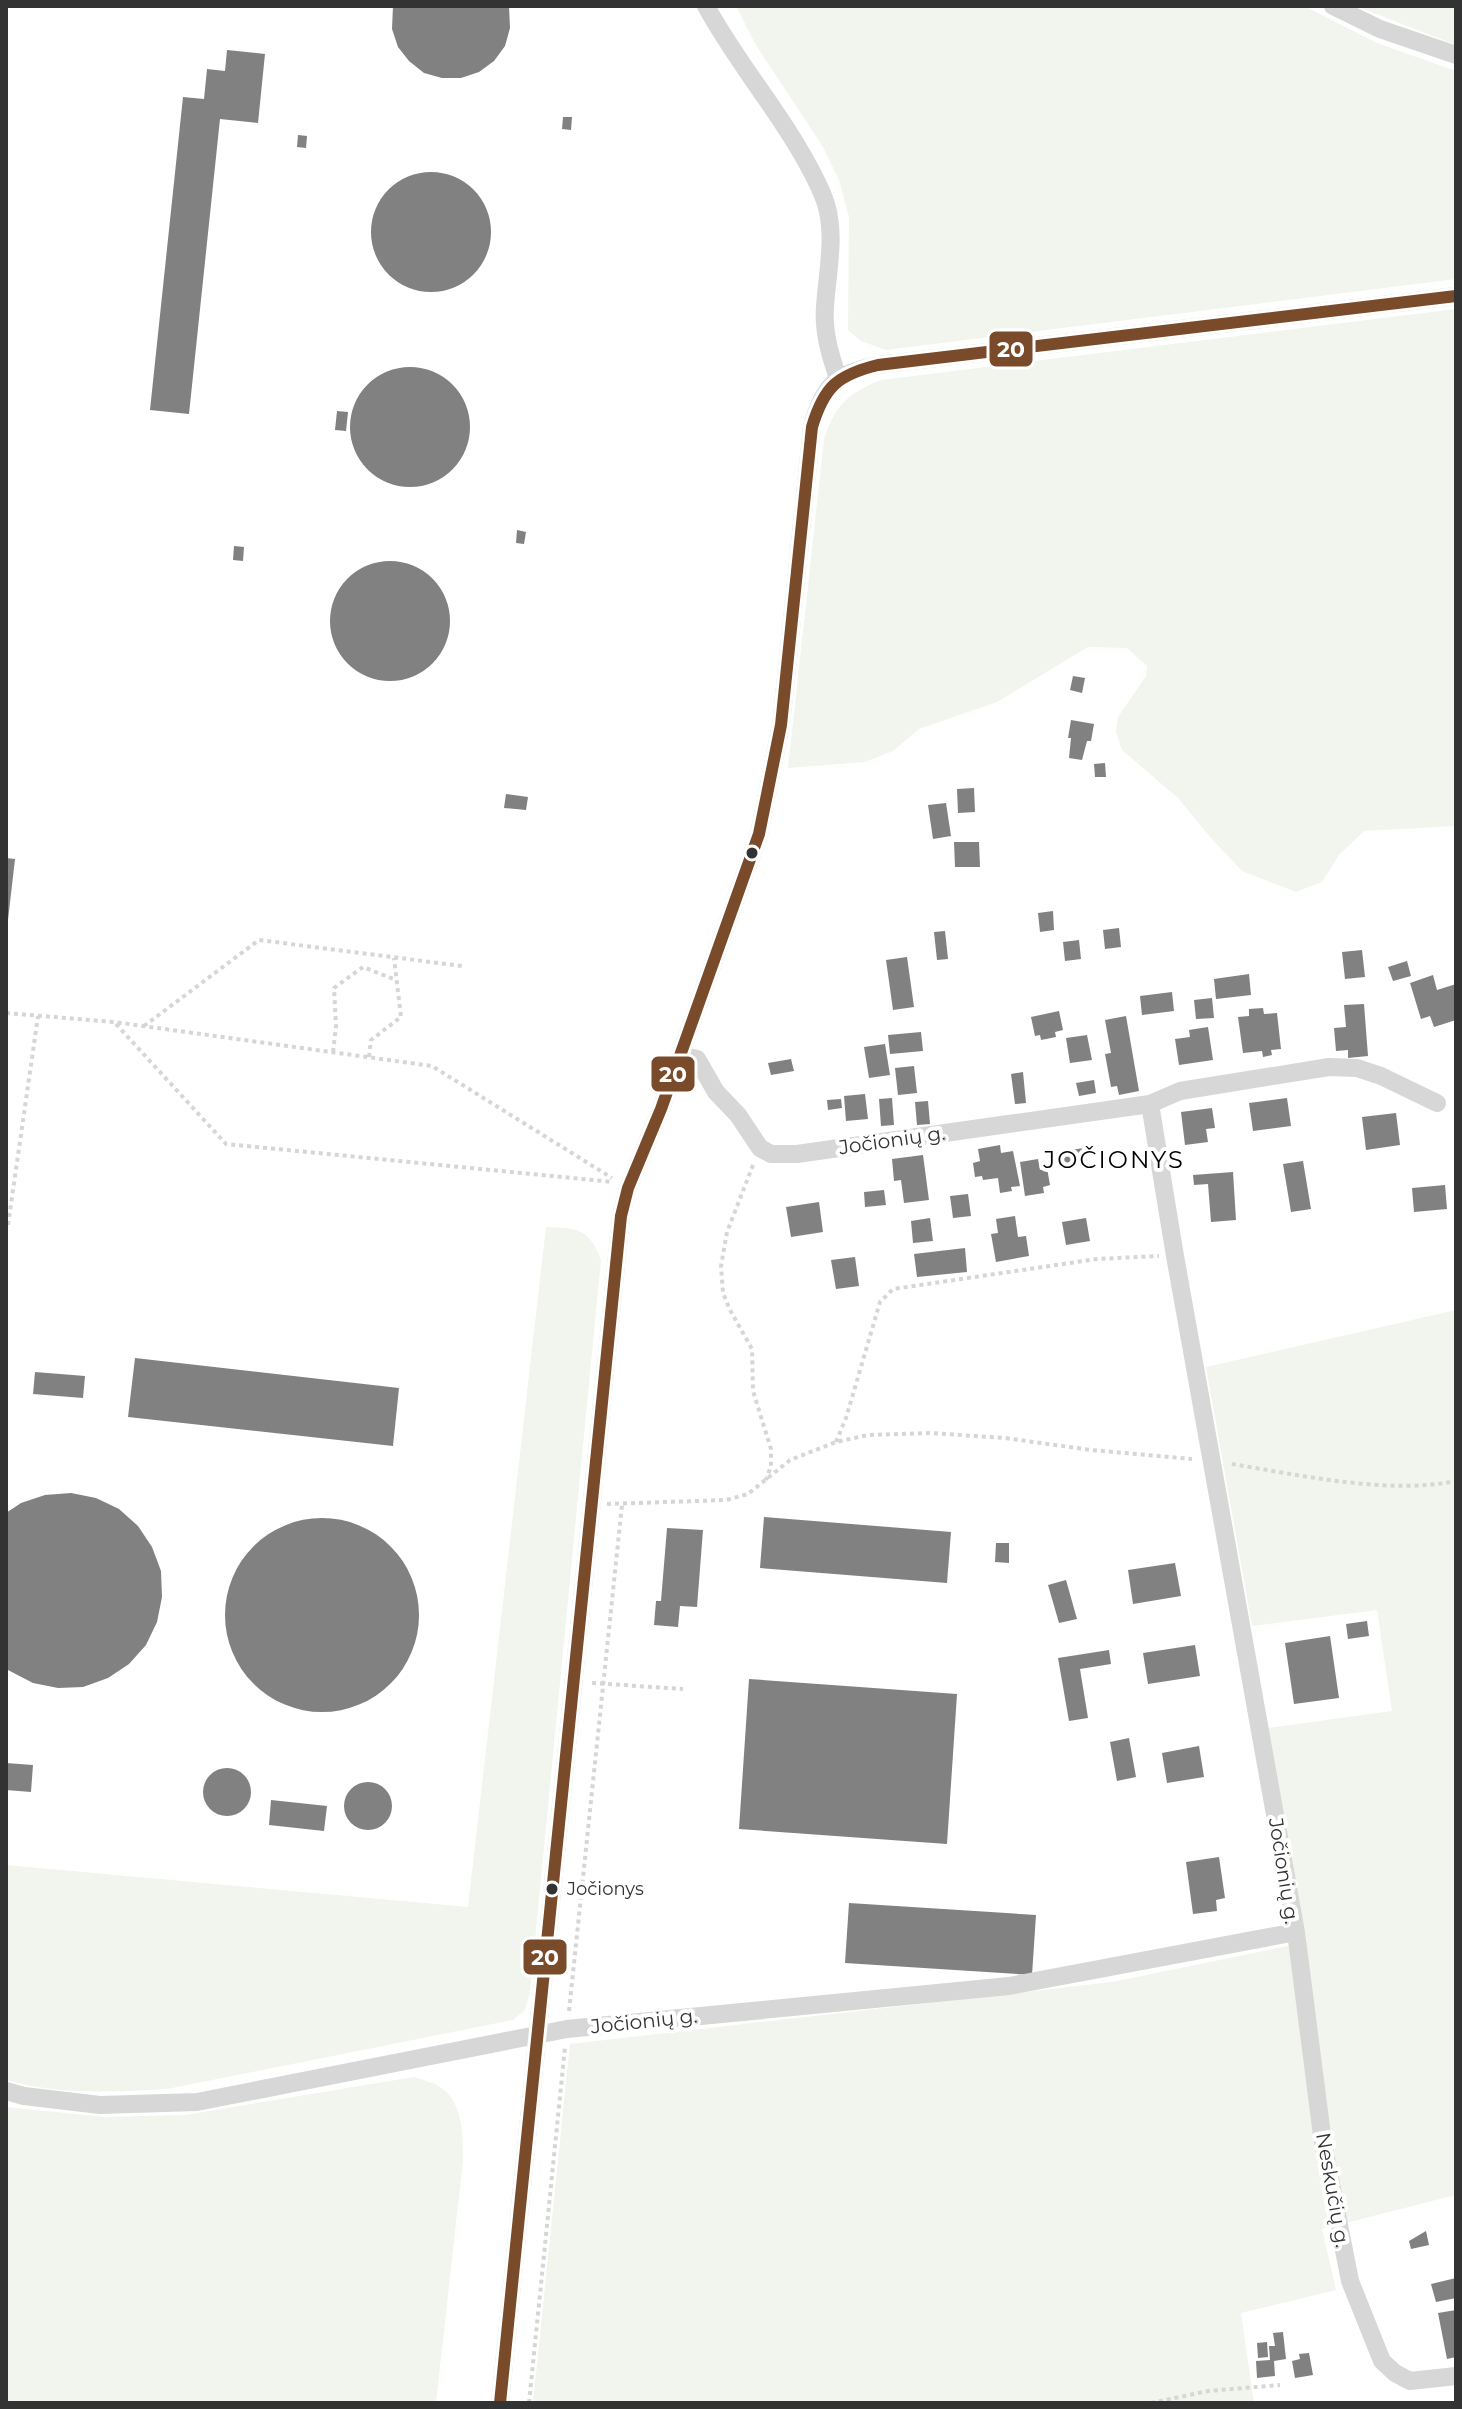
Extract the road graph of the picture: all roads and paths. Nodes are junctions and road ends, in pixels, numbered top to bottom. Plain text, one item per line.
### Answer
1 (706, 6) edge
2 (1333, 6) edge
3 (1456, 55) edge
4 (1456, 296) edge
5 (838, 378) junction
6 (394, 958) junction
7 (462, 966) dead end
8 (396, 980) junction
9 (6, 1013) edge
10 (38, 1016) junction
11 (114, 1022) junction
12 (144, 1026) junction
13 (333, 1052) junction
14 (681, 1055) junction
15 (369, 1057) junction
16 (1437, 1103) dead end
17 (1150, 1104) junction
18 (760, 1148) junction
19 (8, 1225) edge
20 (1175, 1256) junction
21 (836, 1442) junction
22 (1213, 1461) junction
23 (765, 1481) junction
24 (1456, 1481) edge
25 (593, 1503) junction
26 (622, 1505) junction
27 (573, 1682) junction
28 (603, 1684) junction
29 (683, 1689) dead end
30 (1296, 1932) junction
31 (567, 2029) junction
32 (537, 2035) junction
33 (6, 2091) edge
34 (1456, 2376) edge
35 (1280, 2385) dead end
36 (500, 2403) edge
37 (529, 2403) edge
38 (1151, 2403) edge

1 - 5 street
2 - 3 street
4 - 5 street
5 - 14 street
6 - 7 path
6 - 8 path
6 - 12 path
8 - 13 path
8 - 15 path
9 - 10 path
10 - 11 path
10 - 19 path
11 - 12 path
11 - 15 path
12 - 13 path
13 - 15 path
14 - 18 street
14 - 25 street
16 - 17 street, Jočionių g.
17 - 18 street, Jočionių g.
17 - 20 street, Jočionių g.
18 - 23 path
20 - 21 path
20 - 22 street, Jočionių g.
21 - 22 path
21 - 23 path
22 - 24 path
22 - 30 street, Jočionių g.
23 - 26 path
25 - 26 path
25 - 27 street
26 - 28 path
27 - 28 path
27 - 32 street
28 - 29 path
28 - 31 path
30 - 31 street, Jočionių g.
30 - 34 street, Neskučių g.
31 - 32 street, Jočionių g.
31 - 37 path
32 - 33 street, Jočionių g.
32 - 36 street
35 - 38 path

